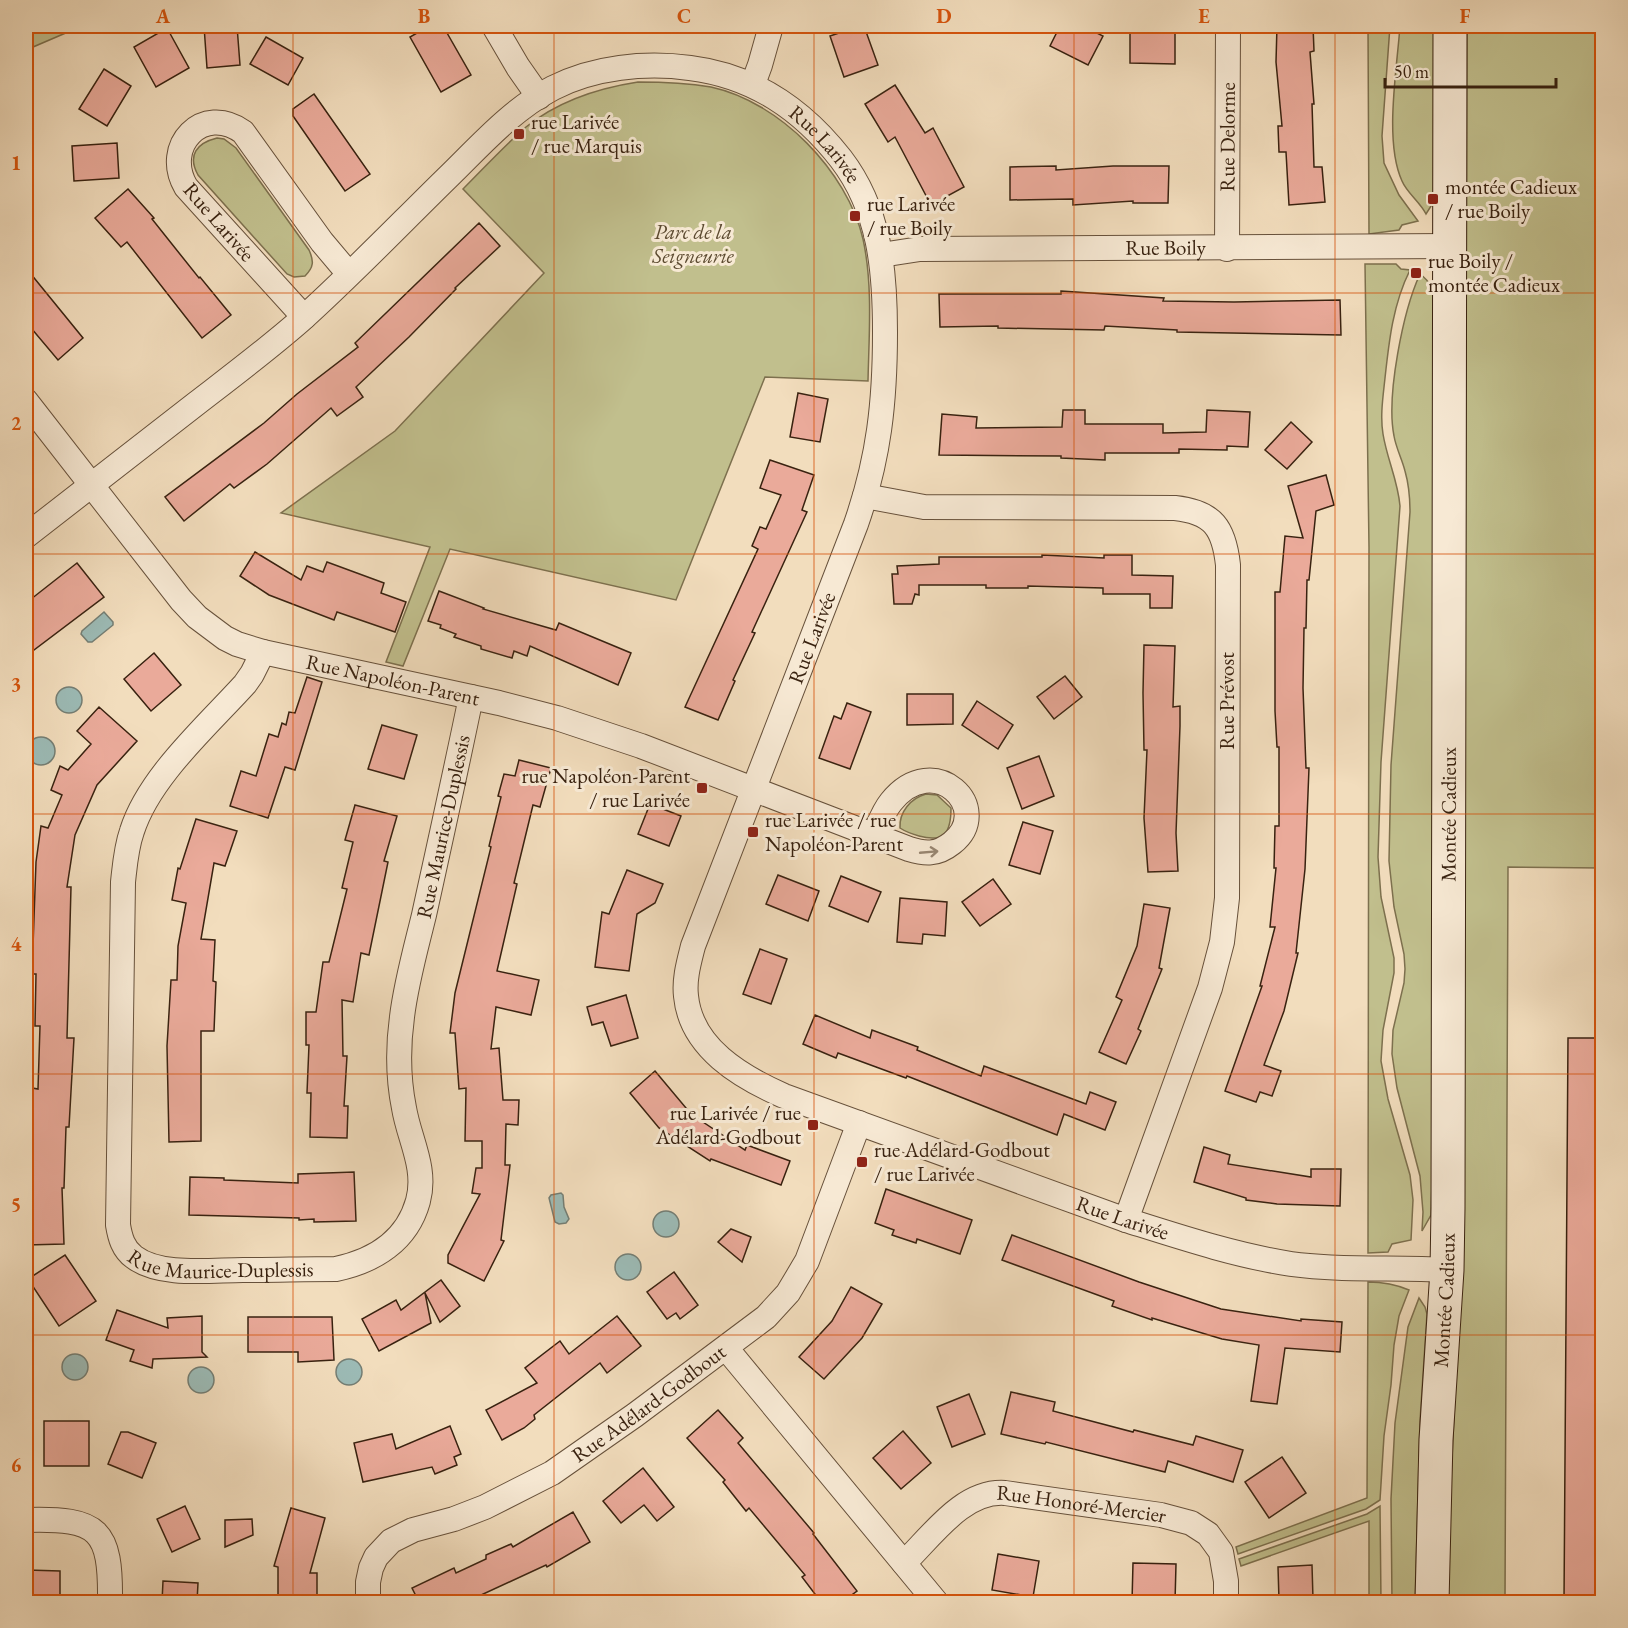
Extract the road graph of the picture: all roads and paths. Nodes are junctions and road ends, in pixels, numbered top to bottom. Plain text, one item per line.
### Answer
1 (494, 26) edge
2 (771, 26) edge
3 (1228, 26) edge
4 (1450, 26) edge
5 (753, 84) junction
6 (539, 97) junction
7 (1451, 246) junction
8 (1227, 249) junction
9 (881, 255) junction
10 (350, 274) junction
11 (304, 317) junction
12 (26, 401) edge
13 (92, 485) junction
14 (865, 496) junction
15 (26, 536) edge
16 (263, 652) junction
17 (471, 697) junction
18 (754, 789) junction
19 (874, 835) dead end
20 (859, 1123) junction
21 (1126, 1220) junction
22 (1447, 1270) junction
23 (726, 1348) junction
24 (26, 1520) edge
25 (904, 1563) junction
26 (110, 1602) edge
27 (368, 1602) edge
28 (936, 1602) edge
29 (1226, 1602) edge
30 (1432, 1602) edge

1 - 6 street
2 - 5 street
3 - 8 street, Rue Delorme
4 - 7 street, Montée Cadieux
5 - 6 street, Rue Larivée
5 - 9 street, Rue Larivée
6 - 10 street, Rue Larivée
7 - 8 street, Rue Boily
7 - 22 street, Montée Cadieux
8 - 9 street, Rue Boily
9 - 14 street, Rue Larivée
10 - 11 street, Rue Larivée
10 - 11 street, Rue Larivée
11 - 13 street, Rue Larivée
12 - 13 street
13 - 15 street, Rue Larivée
13 - 16 street, Rue Napoléon-Parent
14 - 18 street, Rue Larivée
14 - 21 street, Rue Prévost
16 - 17 street, Rue Napoléon-Parent
16 - 17 street, Rue Maurice-Duplessis
17 - 18 street, Rue Napoléon-Parent
18 - 19 street
18 - 20 street, Rue Larivée
20 - 21 street, Rue Larivée
20 - 23 street, Rue Adélard-Godbout
21 - 22 street, Rue Larivée
22 - 30 street, Montée Cadieux
23 - 25 street
23 - 27 street, Rue Adélard-Godbout
24 - 26 street
25 - 28 street
25 - 29 street, Rue Honoré-Mercier

